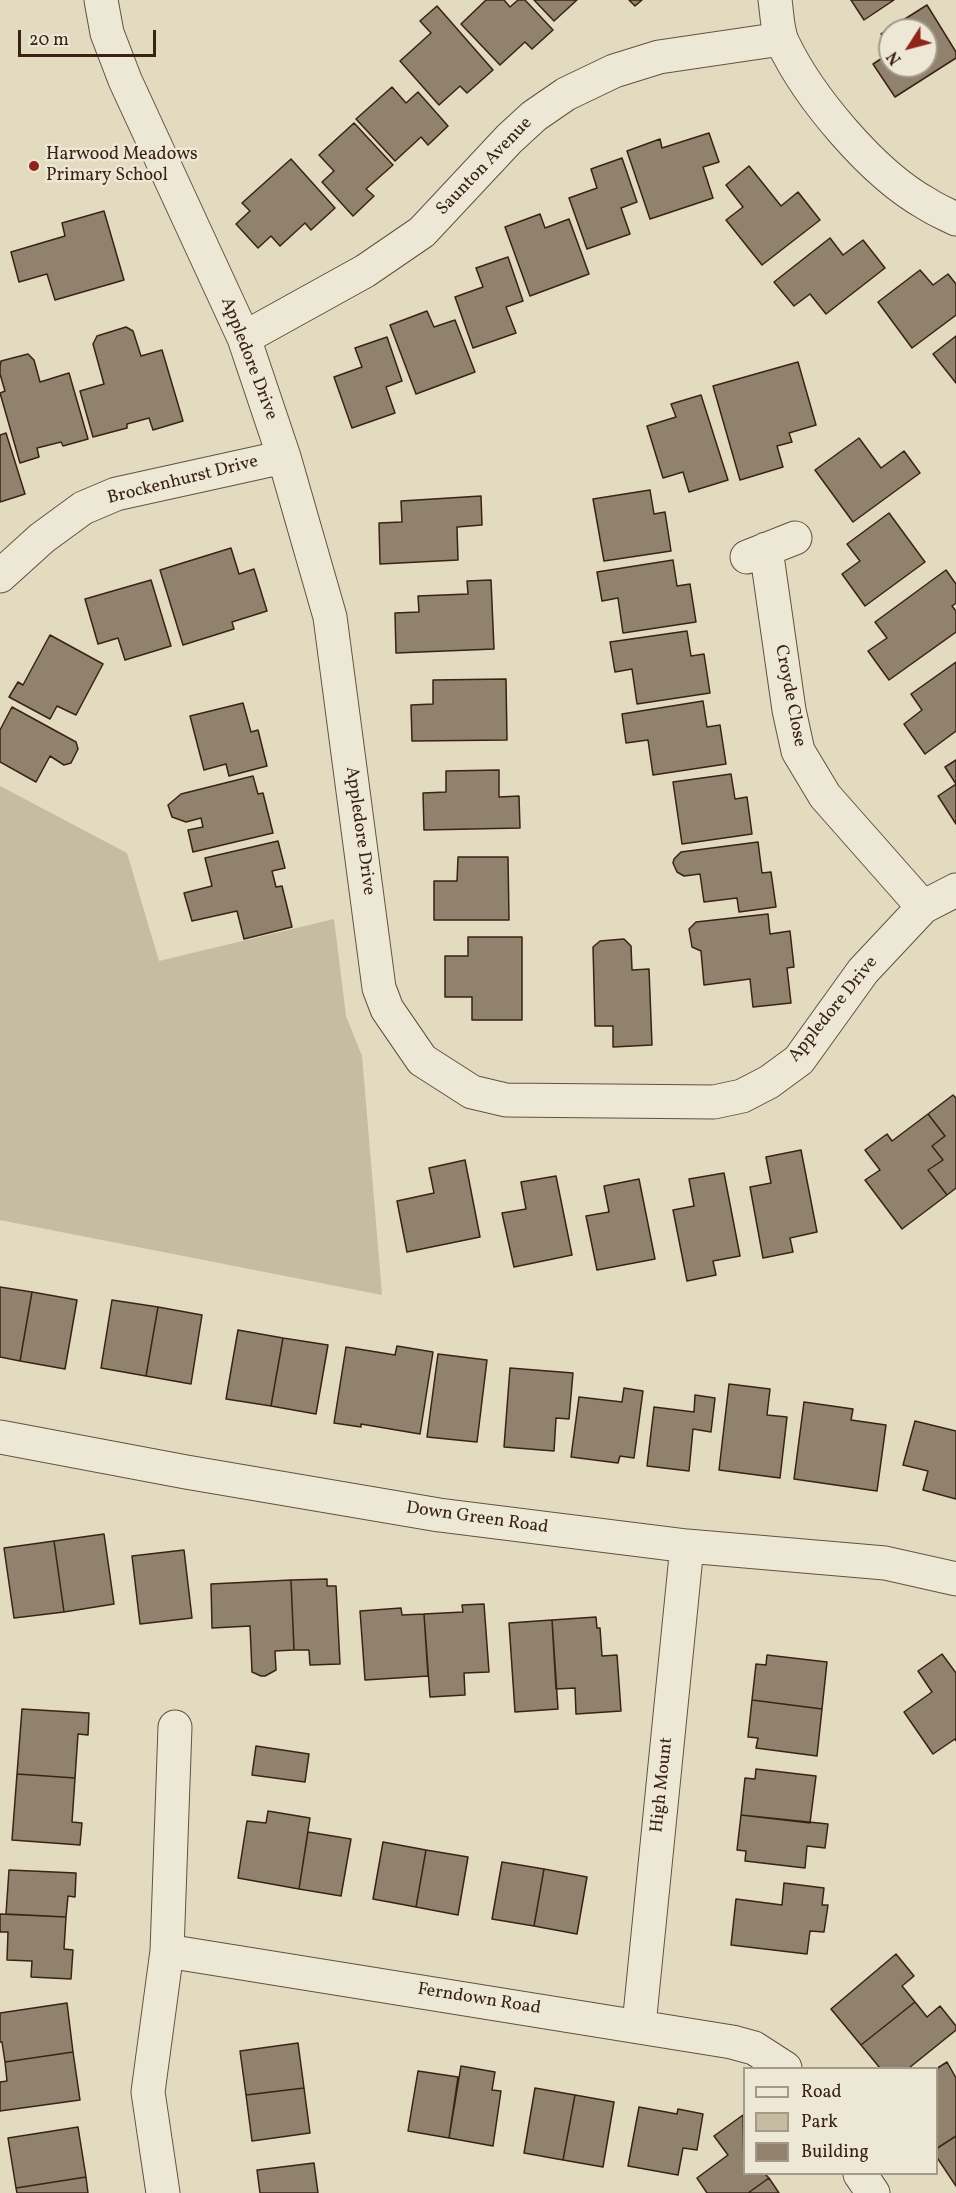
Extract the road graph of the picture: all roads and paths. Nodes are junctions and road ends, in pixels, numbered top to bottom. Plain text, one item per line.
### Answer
1 (101, 0) edge
2 (775, 0) edge
3 (781, 39) junction
4 (956, 219) edge
5 (244, 338) junction
6 (284, 457) junction
7 (768, 548) dead end
8 (0, 576) edge
9 (956, 890) edge
10 (923, 907) junction
11 (0, 1437) edge
12 (687, 1546) junction
13 (956, 1578) edge
14 (175, 1727) dead end
15 (167, 1951) junction
16 (639, 2025) junction
17 (783, 2067) edge
18 (861, 2175) edge
19 (163, 2193) edge
20 (873, 2193) edge

1 - 5 street, Appledore Drive
2 - 3 street
3 - 4 street
3 - 5 street, Saunton Avenue
5 - 6 street, Appledore Drive
6 - 8 street, Brockenhurst Drive
6 - 10 street, Appledore Drive
7 - 10 street, Croyde Close
9 - 10 street, Appledore Drive
11 - 12 street, Down Green Road
12 - 13 street, Down Green Road
12 - 16 street, High Mount
14 - 15 street
15 - 16 street, Ferndown Road
15 - 19 street
16 - 17 street, Ferndown Road
18 - 20 street

